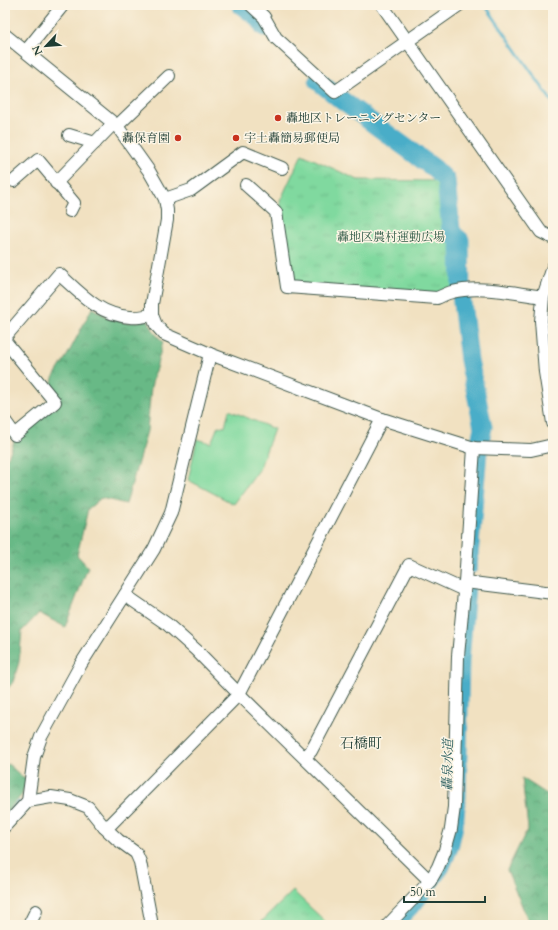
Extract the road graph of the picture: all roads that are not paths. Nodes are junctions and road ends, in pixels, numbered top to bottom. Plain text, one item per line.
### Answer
1 (63, 5) edge
2 (251, 5) edge
3 (382, 5) edge
4 (459, 5) edge
5 (5, 35) edge
6 (408, 41) junction
7 (26, 52) junction
8 (170, 76) dead end
9 (116, 125) junction
10 (69, 135) dead end
11 (95, 143) junction
12 (282, 168) dead end
13 (14, 181) dead end
14 (56, 183) junction
15 (246, 185) dead end
16 (165, 199) junction
17 (70, 211) dead end
18 (553, 238) edge
19 (553, 267) edge
20 (542, 297) junction
21 (152, 315) junction
22 (5, 337) edge
23 (5, 341) edge
24 (210, 354) junction
25 (382, 419) junction
26 (5, 421) edge
27 (553, 423) edge
28 (553, 445) edge
29 (474, 448) junction
30 (465, 586) junction
31 (553, 593) edge
32 (125, 595) junction
33 (239, 694) junction
34 (305, 757) junction
35 (28, 801) junction
36 (5, 826) edge
37 (104, 827) junction
38 (430, 881) junction
39 (36, 912) dead end
40 (29, 925) edge
41 (150, 925) edge
42 (388, 925) edge

1 - 7 street
2 - 6 street
3 - 6 street
4 - 6 street
5 - 7 street
6 - 18 street
7 - 9 street
8 - 9 street
9 - 11 street
9 - 16 street
10 - 11 street
11 - 14 street
12 - 16 street
13 - 14 street
14 - 17 street
15 - 20 street
16 - 21 street
19 - 20 street
20 - 27 street
21 - 22 street
21 - 24 street
23 - 26 street
24 - 25 street
24 - 32 street
25 - 29 street
25 - 33 street
28 - 29 street
29 - 30 street
30 - 31 street
30 - 34 street
30 - 38 street
32 - 33 street
32 - 35 street
33 - 34 street
33 - 37 street
34 - 38 street
35 - 36 street
35 - 37 street
37 - 41 street
38 - 42 street
39 - 40 street

